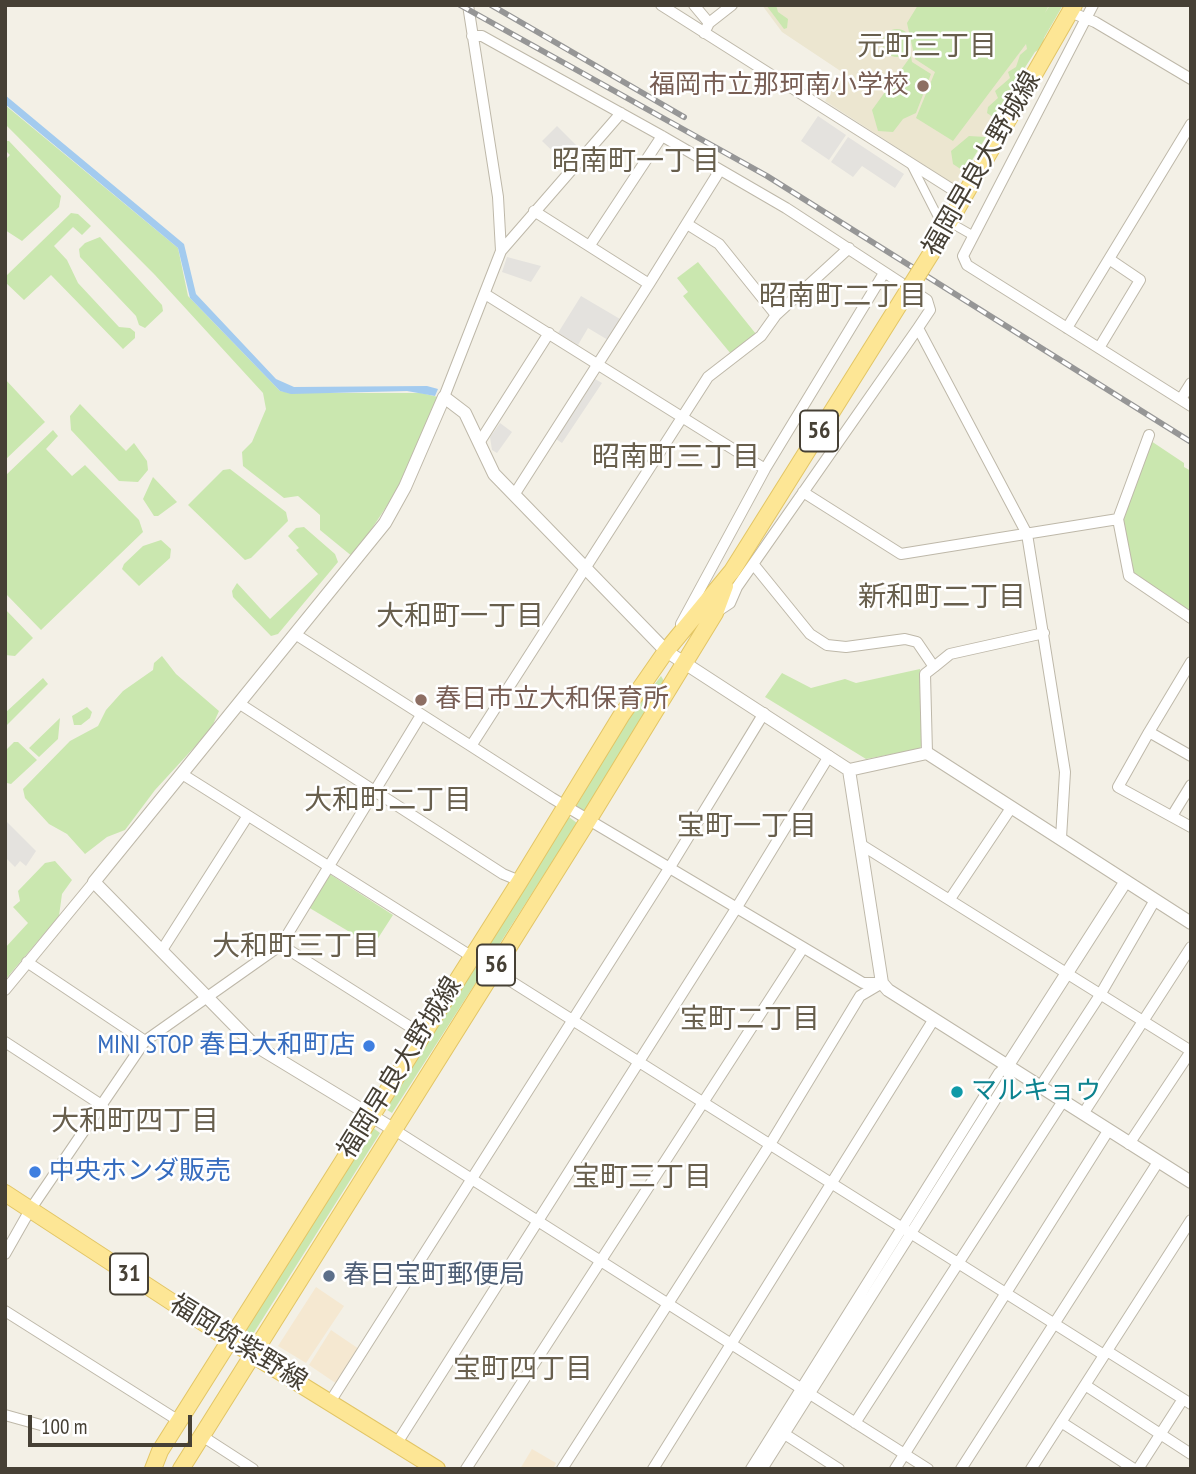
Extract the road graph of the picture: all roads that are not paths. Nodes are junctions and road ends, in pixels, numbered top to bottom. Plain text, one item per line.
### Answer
1 (468, 5) edge
2 (661, 5) edge
3 (694, 5) edge
4 (732, 5) edge
5 (1093, 5) edge
6 (1072, 9) edge
7 (1086, 18) junction
8 (706, 28) junction
9 (472, 36) junction
10 (1191, 79) edge
11 (621, 113) junction
12 (1191, 124) edge
13 (662, 136) junction
14 (912, 166) junction
15 (720, 170) junction
16 (964, 197) junction
17 (534, 211) junction
18 (687, 224) junction
19 (972, 235) junction
20 (590, 245) junction
21 (849, 248) junction
22 (501, 251) junction
23 (1109, 259) junction
24 (884, 273) junction
25 (649, 284) junction
26 (485, 294) junction
27 (776, 315) junction
28 (918, 328) junction
29 (1067, 328) junction
30 (549, 333) junction
31 (1099, 348) junction
32 (599, 364) junction
33 (1191, 383) edge
34 (445, 396) junction
35 (1186, 402) edge
36 (681, 415) junction
37 (1149, 435) dead end
38 (479, 443) junction
39 (765, 469) junction
40 (803, 492) junction
41 (514, 495) junction
42 (1118, 519) junction
43 (1027, 534) junction
44 (754, 565) junction
45 (585, 567) junction
46 (732, 571) junction
47 (715, 613) junction
48 (1191, 618) edge
49 (1044, 633) junction
50 (295, 634) junction
51 (666, 651) junction
52 (1191, 662) edge
53 (684, 663) junction
54 (934, 667) junction
55 (240, 704) junction
56 (764, 713) junction
57 (421, 715) junction
58 (1149, 732) junction
59 (471, 746) junction
60 (927, 753) junction
61 (829, 756) junction
62 (1191, 756) edge
63 (849, 770) junction
64 (182, 774) junction
65 (1191, 785) edge
66 (375, 789) junction
67 (566, 806) junction
68 (1011, 808) junction
69 (1172, 816) junction
70 (247, 817) junction
71 (589, 819) junction
72 (1191, 827) edge
73 (1061, 838) junction
74 (860, 844) junction
75 (327, 867) junction
76 (670, 867) junction
77 (94, 881) junction
78 (520, 881) junction
79 (1126, 881) junction
80 (950, 899) junction
81 (1155, 900) junction
82 (737, 907) junction
83 (1191, 923) edge
84 (281, 945) junction
85 (1191, 947) edge
86 (803, 948) junction
87 (162, 950) junction
88 (470, 958) junction
89 (27, 962) junction
90 (492, 971) junction
91 (1067, 972) junction
92 (882, 983) junction
93 (5, 989) edge
94 (1100, 995) junction
95 (206, 996) junction
96 (934, 1019) junction
97 (572, 1022) junction
98 (1144, 1022) junction
99 (423, 1035) junction
100 (145, 1041) junction
101 (5, 1042) edge
102 (1191, 1051) edge
103 (638, 1064) junction
104 (1008, 1065) junction
105 (1040, 1087) junction
106 (1063, 1101) junction
107 (704, 1103) junction
108 (103, 1106) junction
109 (1083, 1114) junction
110 (370, 1115) junction
111 (393, 1129) junction
112 (1108, 1131) junction
113 (1129, 1144) junction
114 (769, 1146) junction
115 (1158, 1162) junction
116 (471, 1181) junction
117 (1191, 1182) edge
118 (832, 1186) junction
119 (5, 1194) edge
120 (30, 1210) junction
121 (1191, 1220) edge
122 (537, 1223) junction
123 (904, 1232) junction
124 (5, 1254) edge
125 (601, 1263) junction
126 (957, 1265) junction
127 (1005, 1296) junction
128 (668, 1306) junction
129 (5, 1311) edge
130 (1054, 1326) junction
131 (231, 1340) junction
132 (731, 1345) junction
133 (1105, 1353) junction
134 (253, 1355) junction
135 (1084, 1385) junction
136 (804, 1391) junction
137 (1187, 1401) edge
138 (330, 1402) junction
139 (5, 1415) edge
140 (178, 1421) junction
141 (1062, 1422) junction
142 (855, 1423) junction
143 (48, 1427) dead end
144 (783, 1433) junction
145 (1160, 1434) junction
146 (202, 1436) junction
147 (397, 1443) junction
148 (903, 1453) junction
149 (1191, 1454) edge
150 (153, 1469) edge
151 (181, 1469) edge
152 (253, 1469) edge
153 (436, 1469) edge
154 (466, 1469) edge
155 (562, 1469) edge
156 (653, 1469) edge
157 (751, 1469) edge
158 (762, 1469) edge
159 (839, 1469) edge
160 (895, 1469) edge
161 (928, 1469) edge
162 (961, 1469) edge
163 (1031, 1469) edge
164 (1136, 1469) edge

1 - 9 street
2 - 8 street
3 - 8 street
4 - 8 street
5 - 7 street
6 - 7 street
6 - 16 main road, 福岡早良大野城線 / 56
7 - 10 street
7 - 19 street
8 - 14 street
9 - 11 street
9 - 22 street
11 - 13 street
11 - 17 street
12 - 23 street
13 - 15 street
13 - 20 street
14 - 16 street
14 - 19 street
15 - 18 street
15 - 21 street
16 - 46 main road, 福岡早良大野城線 / 56, bridge
17 - 20 street
17 - 22 street
18 - 25 street
18 - 27 street
19 - 29 street
20 - 25 street
21 - 24 street
21 - 27 street
22 - 26 street
23 - 29 street
23 - 31 street
24 - 28 street
24 - 39 street
25 - 32 street
26 - 30 street
26 - 34 street
27 - 36 street
28 - 40 street
28 - 43 street
29 - 31 street
30 - 32 street
30 - 38 street
31 - 35 street
32 - 36 street
32 - 41 street
33 - 35 street
34 - 38 street
34 - 50 street
36 - 39 street
36 - 45 street
37 - 42 street
38 - 41 street
39 - 51 street
40 - 43 street
40 - 44 street
41 - 45 street
42 - 43 street
42 - 48 street
43 - 49 street
44 - 47 street
44 - 54 street
45 - 51 street
45 - 59 street
46 - 47 main road, 福岡早良大野城線 / 56
46 - 51 main road, 福岡早良大野城線 / 56
47 - 53 main road, 福岡早良大野城線 / 56
49 - 54 street
49 - 73 street
50 - 55 street
50 - 57 street
51 - 53 street
51 - 67 main road, 福岡早良大野城線 / 56
52 - 58 street
53 - 56 street
53 - 71 main road, 福岡早良大野城線 / 56
54 - 60 street
55 - 64 street
55 - 66 street
56 - 61 street
56 - 76 street
57 - 59 street
57 - 66 street
58 - 62 street
58 - 69 street
59 - 67 street
60 - 63 street
60 - 68 street
61 - 63 street
61 - 82 street
63 - 74 street
64 - 70 street
64 - 77 street
65 - 69 street
66 - 75 street
66 - 78 street
67 - 71 street
67 - 78 main road, 福岡早良大野城線 / 56
68 - 73 street
68 - 80 street
69 - 72 street
70 - 75 street
70 - 87 street
71 - 76 street
71 - 90 main road, 福岡早良大野城線 / 56
73 - 79 street
74 - 80 street
74 - 92 street
75 - 84 street
75 - 88 street
76 - 82 street
76 - 97 street
77 - 87 street
77 - 89 street
78 - 88 main road, 福岡早良大野城線 / 56
79 - 81 street
79 - 91 street
80 - 91 street
81 - 83 street
81 - 94 street
82 - 86 street
82 - 103 street
84 - 95 street
84 - 99 street
85 - 98 street
86 - 92 street
86 - 107 street
87 - 95 street
88 - 90 street
88 - 99 main road, 福岡早良大野城線 / 56
89 - 93 street
89 - 100 street
90 - 97 street
90 - 111 main road, 福岡早良大野城線 / 56
91 - 94 street
91 - 104 street
92 - 96 street
92 - 114 street
94 - 98 street
94 - 105 street
95 - 100 street
95 - 110 street
96 - 104 street
96 - 118 street
97 - 103 street
97 - 116 street
98 - 102 street
98 - 109 street
99 - 110 main road, 福岡早良大野城線 / 56
100 - 108 street
101 - 108 street
102 - 113 street
103 - 107 street
103 - 122 street
104 - 105 street
104 - 123 street
105 - 106 street
106 - 109 street
106 - 126 street
107 - 114 street
107 - 125 street
108 - 120 street
109 - 112 street
110 - 111 street
110 - 131 main road, 福岡早良大野城線 / 56
111 - 116 street
111 - 134 main road, 福岡早良大野城線 / 56
112 - 113 street
112 - 127 street
113 - 115 street
114 - 118 street
114 - 128 street
115 - 117 street
115 - 130 street
116 - 122 street
116 - 138 street
118 - 123 street
118 - 132 street
119 - 120 main road, 福岡筑紫野線 / 31
120 - 124 street
120 - 131 main road, 福岡筑紫野線 / 31
121 - 133 street
122 - 125 street
122 - 147 street
123 - 126 street
123 - 136 street
125 - 128 street
125 - 154 street
126 - 127 street
126 - 142 street
127 - 130 street
127 - 148 street
128 - 132 street
128 - 155 street
129 - 140 street
130 - 133 street
130 - 162 street
131 - 134 main road, 福岡筑紫野線 / 31
131 - 140 main road, 福岡早良大野城線 / 56
132 - 136 street
132 - 156 street
133 - 135 street
133 - 137 street
134 - 138 main road, 福岡筑紫野線 / 31
134 - 146 main road, 福岡早良大野城線 / 56
135 - 141 street
135 - 145 street
136 - 142 street
136 - 144 street
136 - 157 street
137 - 145 street
138 - 147 main road, 福岡筑紫野線 / 31
139 - 143 street
140 - 150 main road, 福岡早良大野城線 / 56
141 - 163 street
141 - 164 street
142 - 148 street
144 - 158 street
144 - 159 street
145 - 149 street
145 - 164 street
146 - 151 main road, 福岡早良大野城線 / 56
146 - 152 street
147 - 153 main road, 福岡筑紫野線 / 31
148 - 160 street
148 - 161 street

